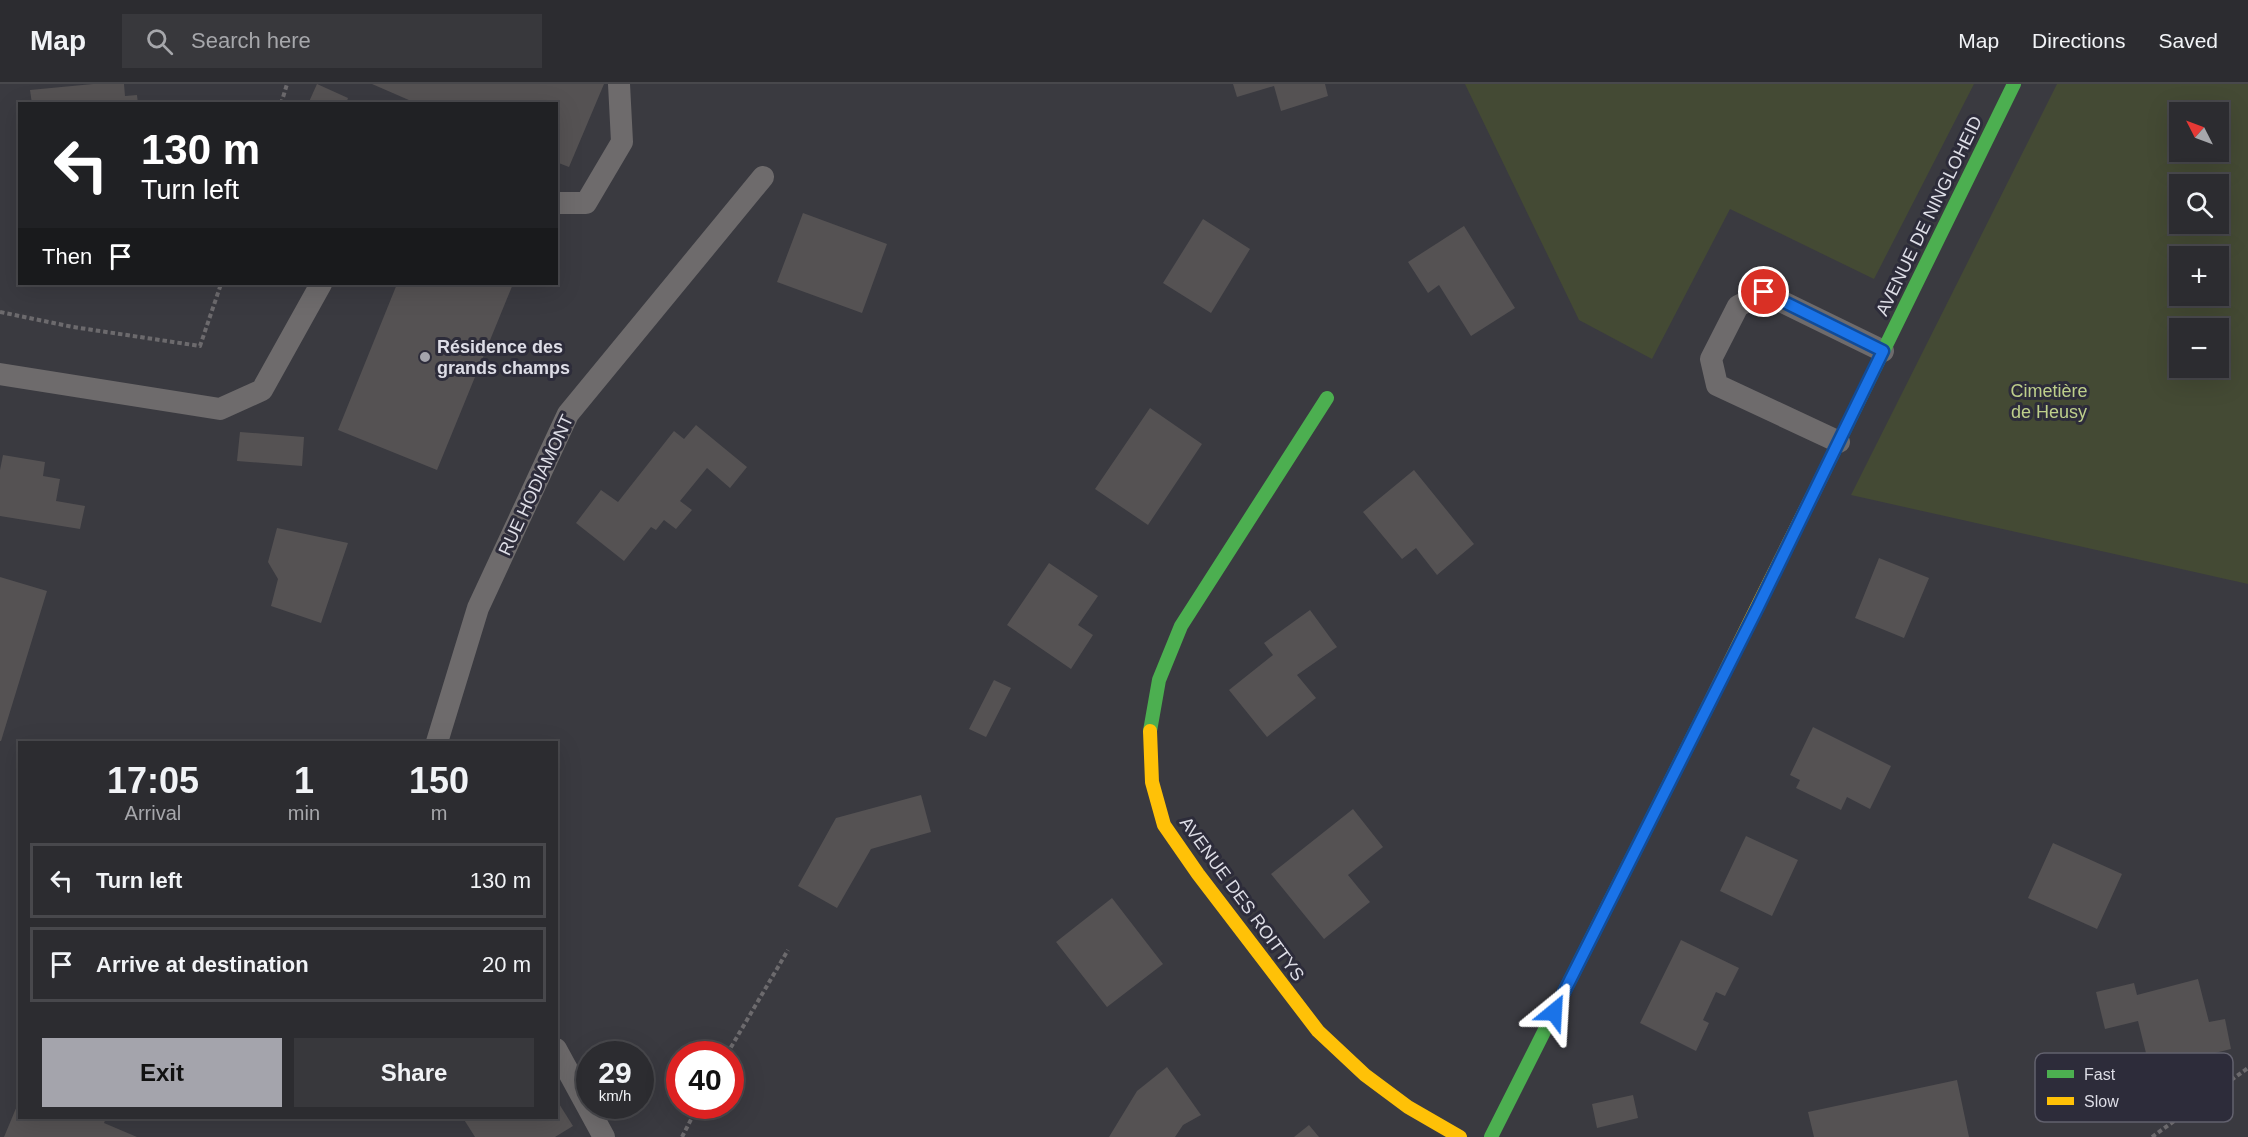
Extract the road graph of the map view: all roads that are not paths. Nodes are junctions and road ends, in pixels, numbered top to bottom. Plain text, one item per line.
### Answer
1 (620, 84) edge
2 (2014, 84) edge
3 (763, 177) dead end
4 (558, 203) edge
5 (320, 285) edge
6 (1883, 351) junction
7 (0, 374) edge
8 (1327, 398) dead end
9 (1839, 442) junction
10 (437, 741) edge
11 (558, 1053) edge
12 (604, 1137) edge
13 (1460, 1137) edge
14 (1491, 1137) edge

1 - 4 lane
2 - 6 street, AVENUE DE NINGLOHEID
3 - 10 lane, RUE HODIAMONT
5 - 7 lane
6 - 9 street, AVENUE DE NINGLOHEID
6 - 9 lane
8 - 13 street, AVENUE DES ROITTYS
9 - 14 street, AVENUE DE NINGLOHEID
11 - 12 lane

